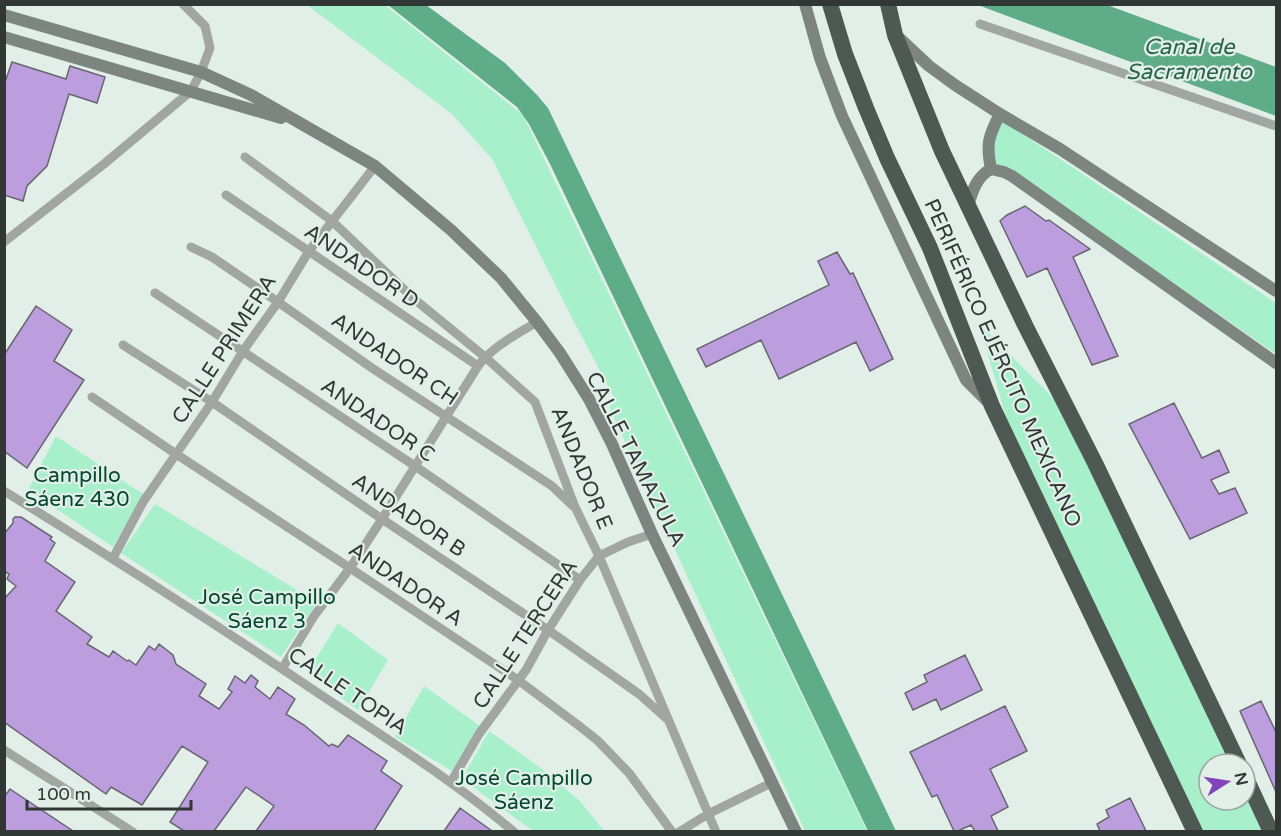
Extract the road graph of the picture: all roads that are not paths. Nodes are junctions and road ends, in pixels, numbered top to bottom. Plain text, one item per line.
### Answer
1 (183, 4) edge
2 (805, 4) edge
3 (830, 4) edge
4 (888, 4) edge
5 (4, 15) edge
6 (980, 24) dead end
7 (48, 28) junction
8 (895, 35) junction
9 (4, 37) edge
10 (44, 48) junction
11 (201, 72) junction
12 (191, 91) junction
13 (1000, 114) junction
14 (302, 124) junction
15 (1276, 126) edge
16 (245, 157) dead end
17 (375, 165) junction
18 (991, 169) junction
19 (226, 195) dead end
20 (968, 206) junction
21 (332, 221) junction
22 (4, 242) edge
23 (191, 247) dead end
24 (309, 252) junction
25 (1276, 291) edge
26 (155, 293) dead end
27 (413, 298) junction
28 (278, 302) junction
29 (401, 314) junction
30 (537, 322) junction
31 (123, 345) dead end
32 (243, 351) junction
33 (485, 357) junction
34 (1276, 363) edge
35 (478, 366) junction
36 (92, 397) dead end
37 (212, 402) junction
38 (992, 406) junction
39 (446, 416) junction
40 (176, 454) junction
41 (415, 466) junction
42 (4, 491) edge
43 (575, 507) junction
44 (382, 519) junction
45 (652, 534) junction
46 (599, 556) junction
47 (113, 558) junction
48 (350, 568) junction
49 (580, 580) junction
50 (548, 630) junction
51 (282, 669) junction
52 (518, 680) junction
53 (669, 722) junction
54 (4, 750) edge
55 (1233, 752) edge
56 (451, 782) junction
57 (773, 783) junction
58 (1257, 801) edge
59 (708, 814) junction
60 (133, 831) edge
61 (514, 831) edge
62 (672, 831) edge
63 (679, 831) edge
64 (716, 831) edge
65 (796, 831) edge
66 (1195, 831) edge
67 (1271, 831) edge

1 - 11 street
2 - 38 main road
3 - 38 highway, PERIFÉRICO EJÉRCITO MEXICANO
4 - 8 highway, PERIFÉRICO EJÉRCITO MEXICANO
5 - 7 main road
6 - 15 street
7 - 10 main road
7 - 11 main road
8 - 13 main road
8 - 20 highway, PERIFÉRICO EJÉRCITO MEXICANO
9 - 10 main road
10 - 12 main road
11 - 12 street
11 - 14 main road
12 - 14 main road
12 - 22 street
13 - 18 main road
13 - 25 main road
14 - 17 main road, CALLE TAMAZULA
16 - 21 street, ANDADOR E
17 - 21 street, CALLE PRIMERA
17 - 30 main road, CALLE TAMAZULA
18 - 20 main road
18 - 34 main road
19 - 24 street, ANDADOR D
20 - 55 highway, PERIFÉRICO EJÉRCITO MEXICANO
21 - 24 street, CALLE PRIMERA
21 - 27 street, ANDADOR E
23 - 28 street, ANDADOR CH
24 - 28 street, CALLE PRIMERA
24 - 29 street, ANDADOR D
26 - 32 street, ANDADOR C
27 - 29 street
27 - 33 street, ANDADOR E
28 - 32 street, CALLE PRIMERA
28 - 39 street, ANDADOR CH
29 - 35 street, ANDADOR D
30 - 33 street
30 - 45 main road, CALLE TAMAZULA
31 - 37 street, ANDADOR B
32 - 37 street, CALLE PRIMERA
32 - 41 street, ANDADOR C
33 - 35 street
33 - 43 street, ANDADOR E
35 - 39 street
36 - 40 street, ANDADOR A
37 - 40 street, CALLE PRIMERA
37 - 44 street, ANDADOR B
38 - 66 highway, PERIFÉRICO EJÉRCITO MEXICANO
39 - 41 street
39 - 43 street, ANDADOR CH
40 - 47 street, CALLE PRIMERA
40 - 48 street, ANDADOR A
41 - 44 street
41 - 49 street, ANDADOR C
42 - 47 street, CALLE TOPIA
43 - 46 street, ANDADOR E
44 - 48 street
44 - 50 street, ANDADOR B
45 - 46 street, CALLE TERCERA
45 - 57 main road, CALLE TAMAZULA
46 - 49 street, CALLE TERCERA
46 - 53 street, ANDADOR E
47 - 51 street, CALLE TOPIA
48 - 51 street
48 - 52 street, ANDADOR A
49 - 50 street, CALLE TERCERA
50 - 52 street, CALLE TERCERA
50 - 53 street, ANDADOR B
51 - 56 street, CALLE TOPIA
52 - 56 street, CALLE TERCERA
52 - 62 street, ANDADOR A
53 - 59 street, ANDADOR E
54 - 60 street
56 - 61 street, CALLE TOPIA
57 - 59 street
57 - 65 main road, CALLE TAMAZULA
58 - 67 highway
59 - 63 street
59 - 64 street, ANDADOR E

